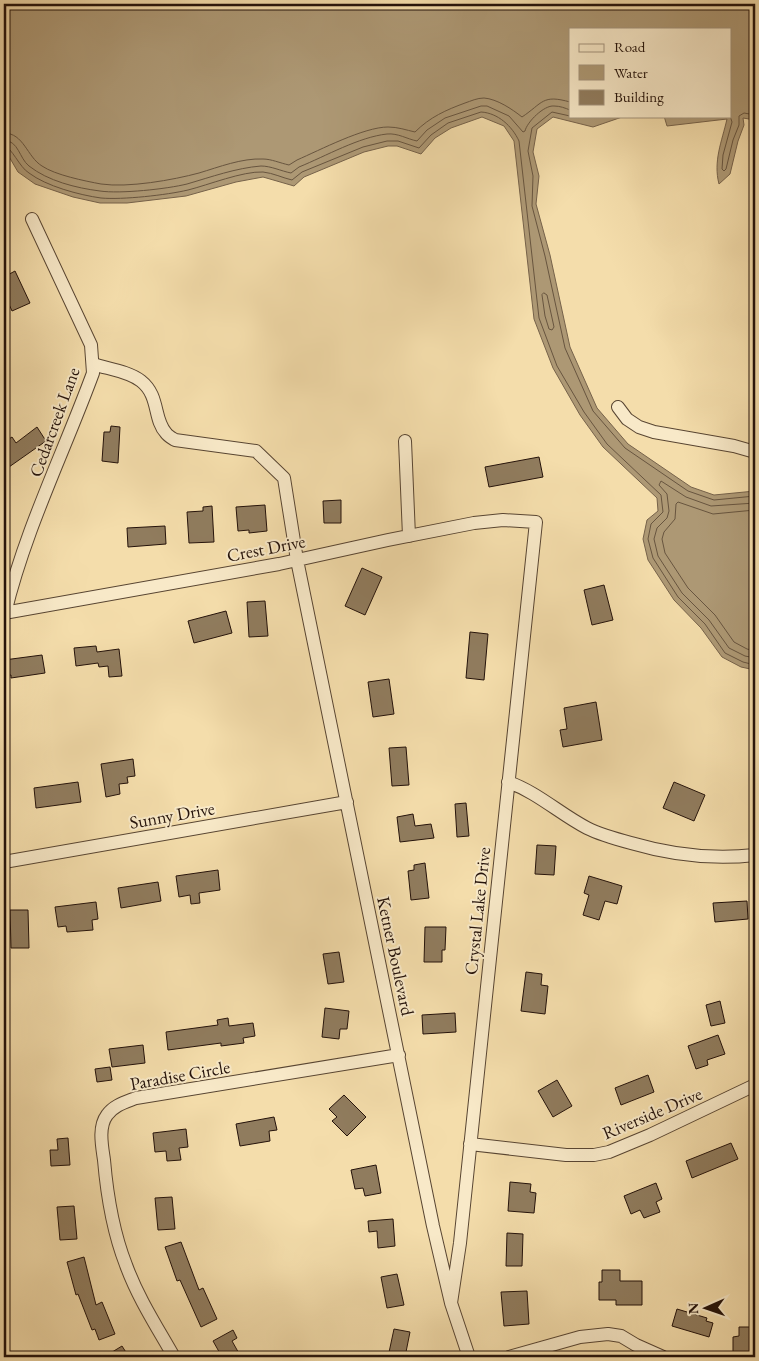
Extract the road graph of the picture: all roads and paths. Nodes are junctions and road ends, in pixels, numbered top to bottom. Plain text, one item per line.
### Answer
1 (32, 219) dead end
2 (93, 364) junction
3 (618, 407) dead end
4 (405, 441) dead end
5 (755, 452) edge
6 (536, 522) joint
7 (409, 536) junction
8 (297, 560) junction
9 (4, 613) edge
10 (508, 782) junction
11 (347, 802) junction
12 (755, 855) edge
13 (4, 862) edge
14 (399, 1055) junction
15 (755, 1085) edge
16 (470, 1144) junction
17 (451, 1303) junction
18 (174, 1357) edge
19 (469, 1357) edge
20 (509, 1357) edge
21 (663, 1357) edge

1 - 2 street, Cedarcreek Lane
2 - 8 street, Ketner Boulevard
2 - 9 street, Cedarcreek Lane
3 - 5 street
4 - 7 street
6 - 7 street, Crest Drive
6 - 10 street, Crystal Lake Drive
7 - 8 street, Crest Drive
8 - 9 street, Crest Drive
8 - 11 street, Ketner Boulevard
10 - 12 street
10 - 16 street, Crystal Lake Drive
11 - 13 street, Sunny Drive
11 - 14 street, Ketner Boulevard
14 - 17 street, Ketner Boulevard
14 - 18 street, Paradise Circle
15 - 16 street, Riverside Drive
16 - 17 street, Crystal Lake Drive
17 - 19 street, Ketner Boulevard
20 - 21 street

